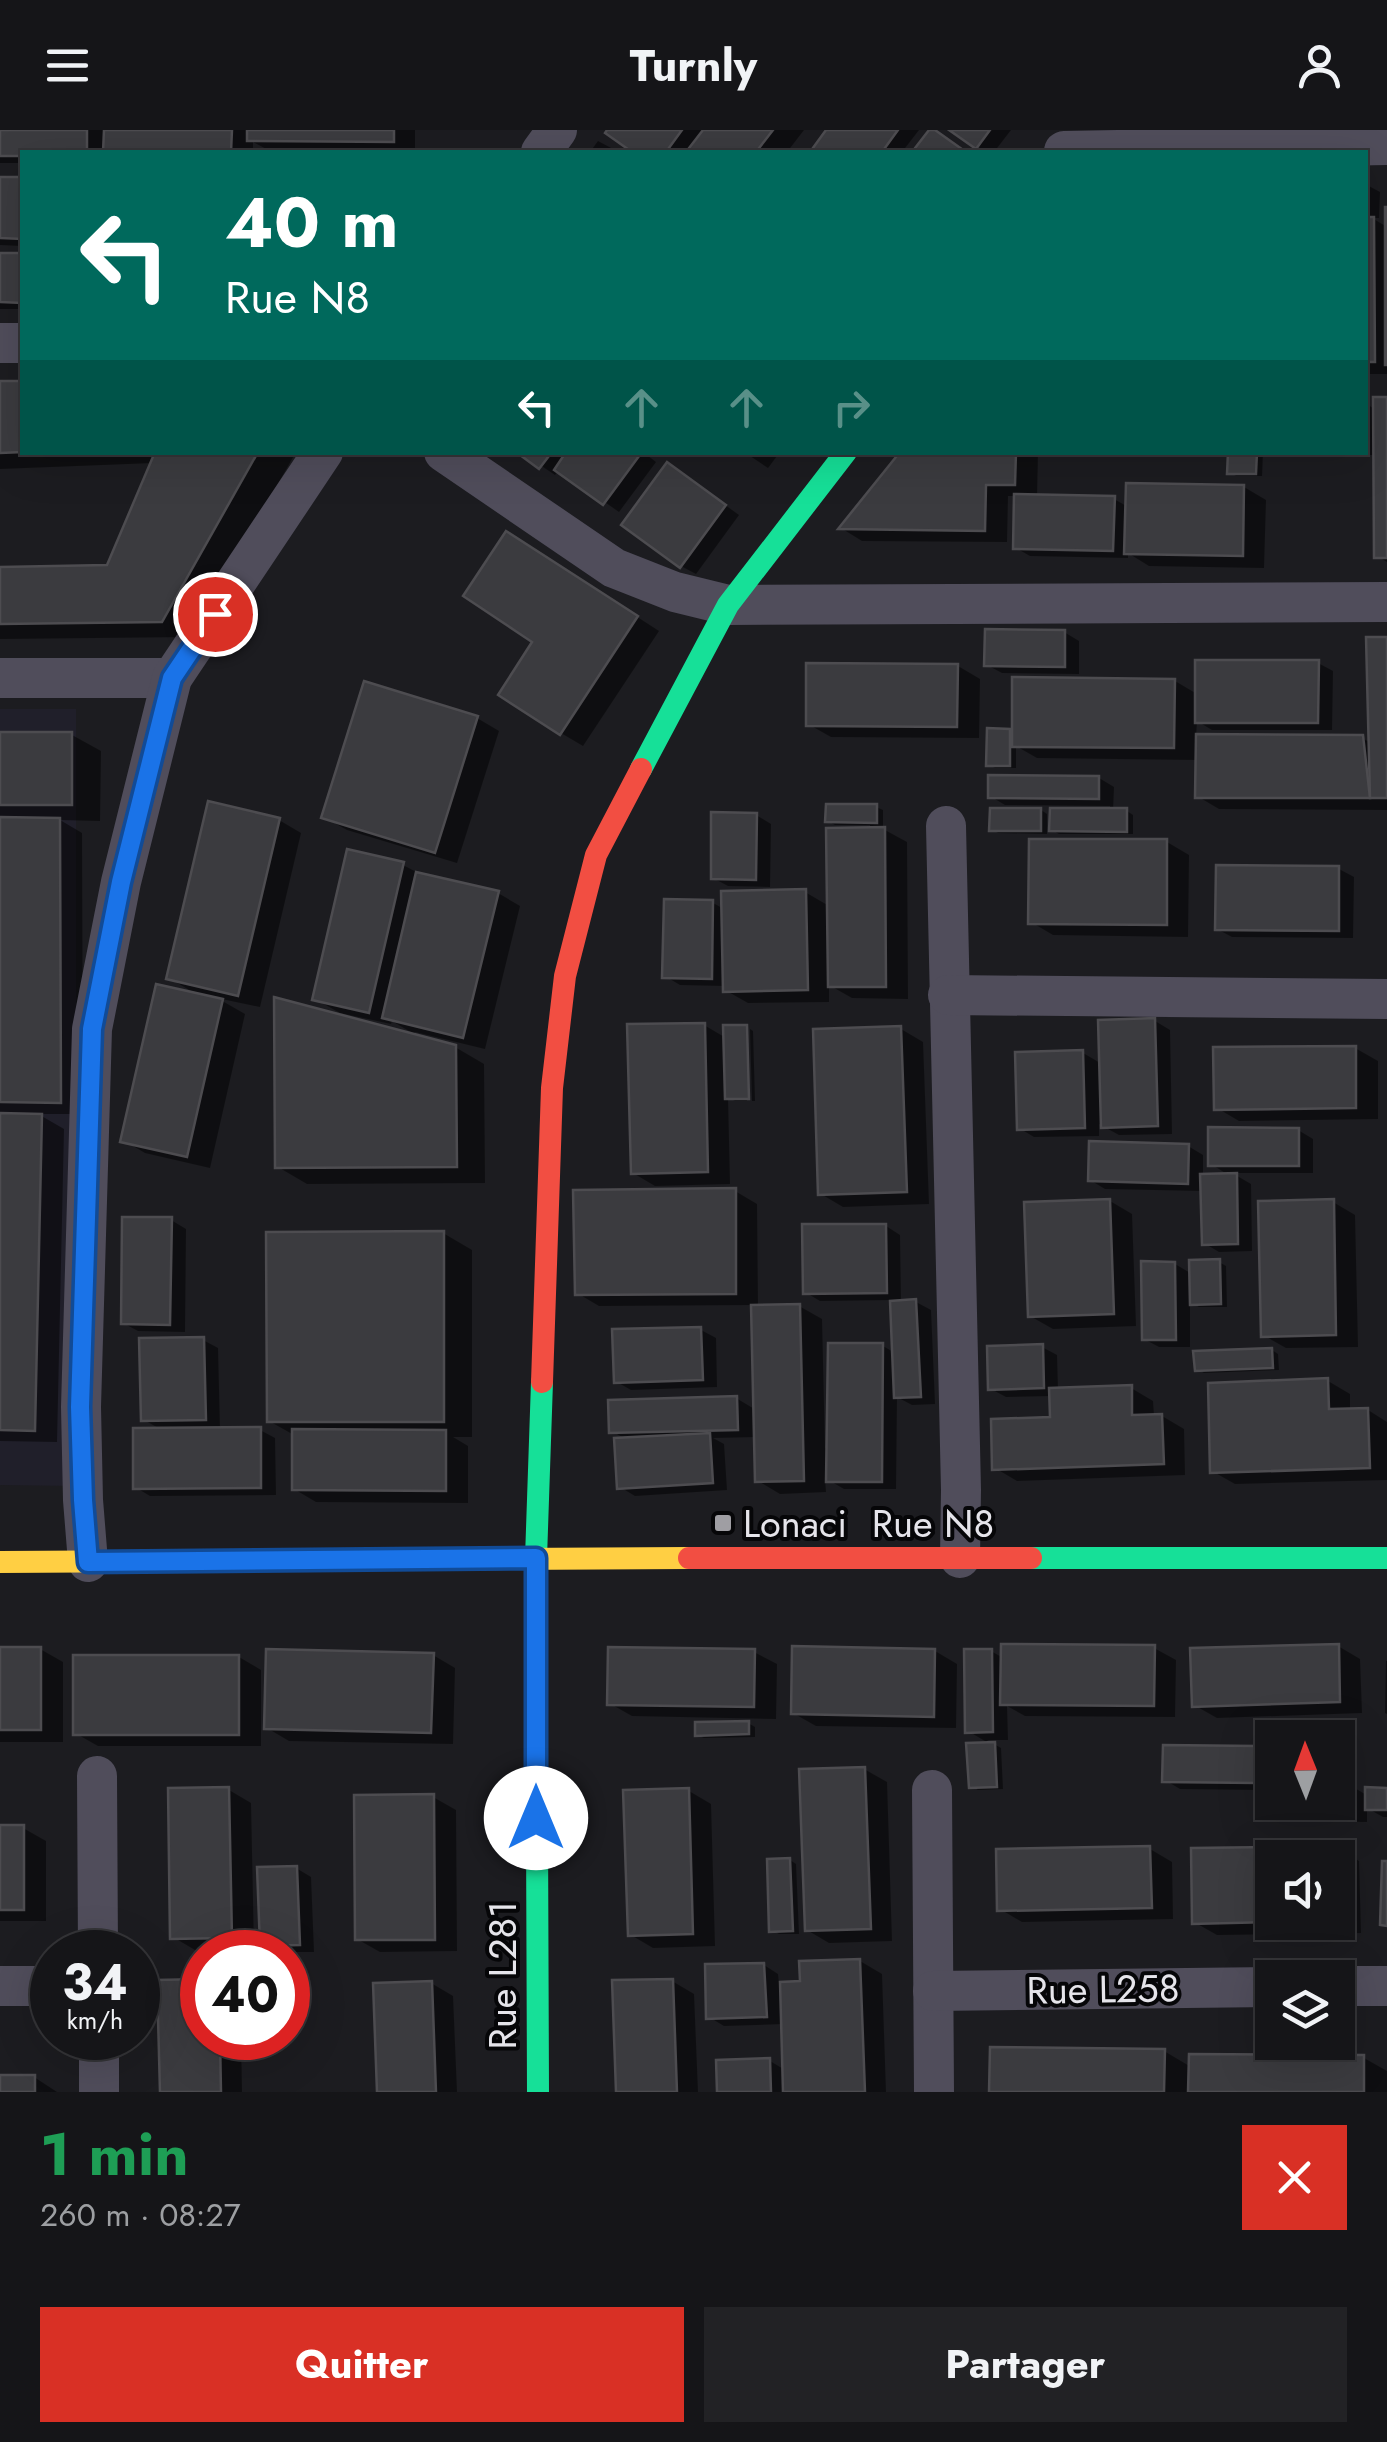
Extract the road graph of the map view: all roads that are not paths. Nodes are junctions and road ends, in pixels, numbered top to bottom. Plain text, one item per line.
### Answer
1 (1387, 145) edge
2 (1156, 150) edge
3 (321, 455) edge
4 (448, 455) edge
5 (844, 455) edge
6 (1387, 602) edge
7 (728, 606) junction
8 (0, 678) edge
9 (172, 678) junction
10 (946, 826) dead end
11 (948, 996) junction
12 (1387, 999) edge
13 (536, 1558) junction
14 (960, 1558) junction
15 (1387, 1558) edge
16 (0, 1562) edge
17 (88, 1562) junction
18 (97, 1776) dead end
19 (932, 1790) dead end
20 (98, 1930) edge
21 (0, 1986) edge
22 (30, 1986) edge
23 (1355, 1986) edge
24 (1387, 1986) edge
25 (1255, 1987) edge
26 (933, 1991) junction
27 (99, 2060) edge
28 (99, 2092) edge
29 (538, 2092) edge
30 (934, 2092) edge

1 - 2 street
3 - 9 street
4 - 7 street
5 - 7 street, Rue L281
6 - 7 street
7 - 13 street, Rue L281
8 - 9 street
9 - 17 street
10 - 11 street
11 - 12 street
11 - 14 street
13 - 14 street, Rue N8
13 - 17 street, Rue N8
13 - 29 street, Rue L281
14 - 15 street, Rue N8
16 - 17 street, Rue N8
18 - 20 street
19 - 26 street
21 - 22 street
23 - 24 street
25 - 26 street, Rue L258
26 - 30 street
27 - 28 street

